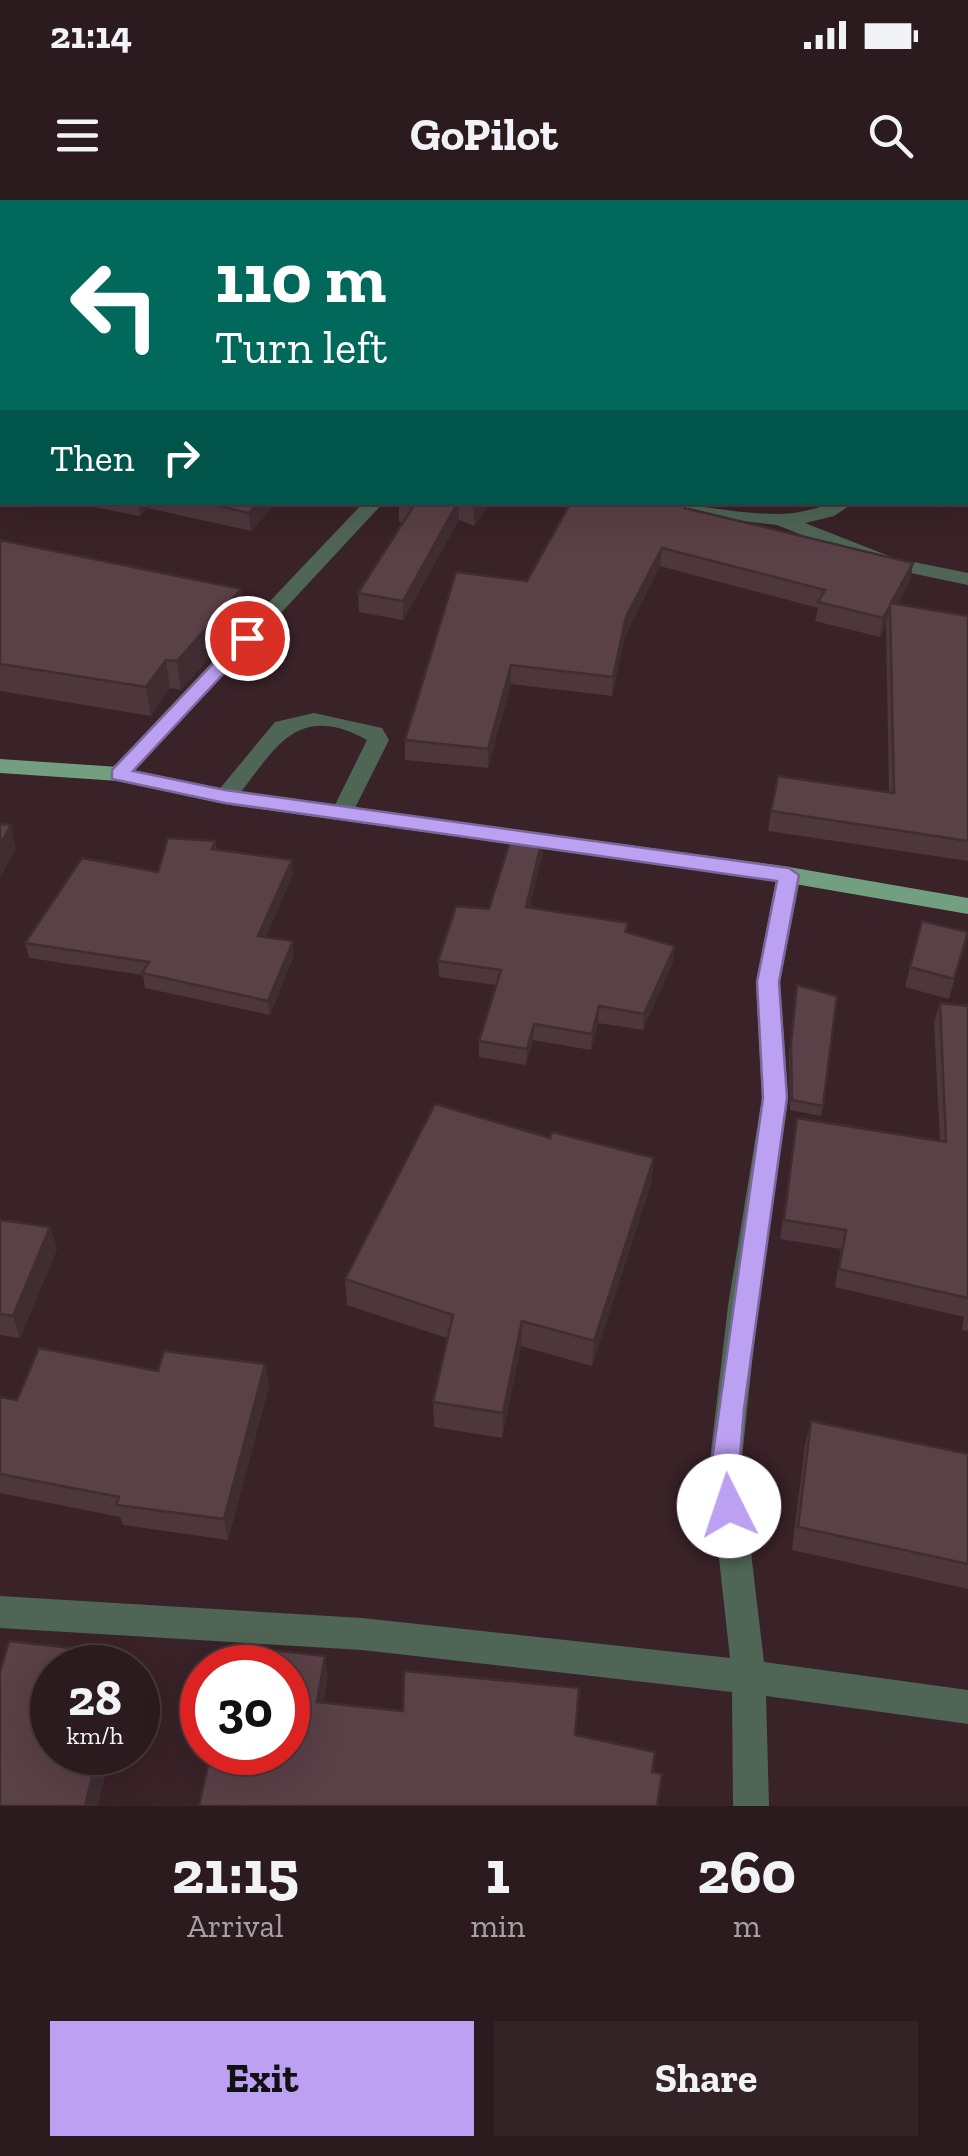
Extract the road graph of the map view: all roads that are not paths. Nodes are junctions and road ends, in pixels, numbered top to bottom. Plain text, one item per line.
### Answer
1 (372, 505) edge
2 (675, 505) edge
3 (839, 505) edge
4 (780, 520) junction
5 (968, 579) edge
6 (0, 766) edge
7 (119, 774) junction
8 (225, 797) junction
9 (342, 813) junction
10 (789, 875) junction
11 (968, 906) edge
12 (0, 1612) edge
13 (750, 1678) junction
14 (968, 1707) edge
15 (751, 1806) edge

1 - 7 street
2 - 4 street
3 - 4 street
4 - 5 street
6 - 7 main road
7 - 8 main road
8 - 9 main road
8 - 9 street
9 - 10 main road
10 - 11 main road
10 - 13 street
12 - 13 street
13 - 14 street
13 - 15 street

